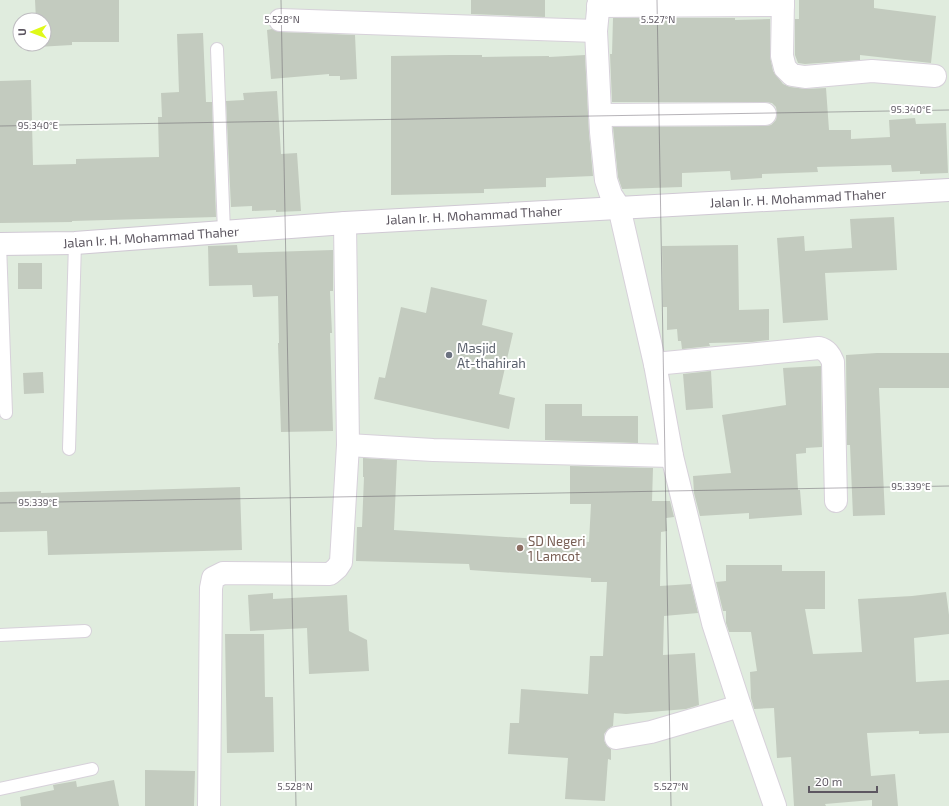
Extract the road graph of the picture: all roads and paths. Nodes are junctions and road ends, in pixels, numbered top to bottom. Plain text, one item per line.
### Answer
1 (598, 3) edge
2 (783, 3) edge
3 (280, 20) dead end
4 (596, 31) junction
5 (217, 48) dead end
6 (935, 76) dead end
7 (600, 114) junction
8 (765, 114) dead end
9 (949, 190) edge
10 (618, 207) junction
11 (345, 223) junction
12 (224, 232) junction
13 (75, 243) junction
14 (0, 244) edge
15 (655, 364) junction
16 (6, 413) dead end
17 (348, 446) junction
18 (69, 449) dead end
19 (672, 456) junction
20 (836, 501) dead end
21 (85, 631) dead end
22 (0, 635) edge
23 (740, 706) junction
24 (616, 738) dead end
25 (92, 769) dead end
26 (0, 789) edge
27 (209, 806) edge
28 (775, 806) edge

1 - 2 street
1 - 4 street
2 - 6 street
3 - 4 street
4 - 7 street
5 - 12 lane
7 - 8 street
7 - 10 street
9 - 10 street, Jalan Ir. H. Mohammad Thaher
10 - 11 street, Jalan Ir. H. Mohammad Thaher
10 - 15 street
11 - 12 street, Jalan Ir. H. Mohammad Thaher
11 - 17 street
12 - 13 street, Jalan Ir. H. Mohammad Thaher
13 - 14 street, Jalan Ir. H. Mohammad Thaher
13 - 18 lane
14 - 16 lane
15 - 19 street
15 - 20 street
17 - 19 street
17 - 27 street
19 - 23 street
21 - 22 lane
23 - 24 street
23 - 28 street
25 - 26 lane

